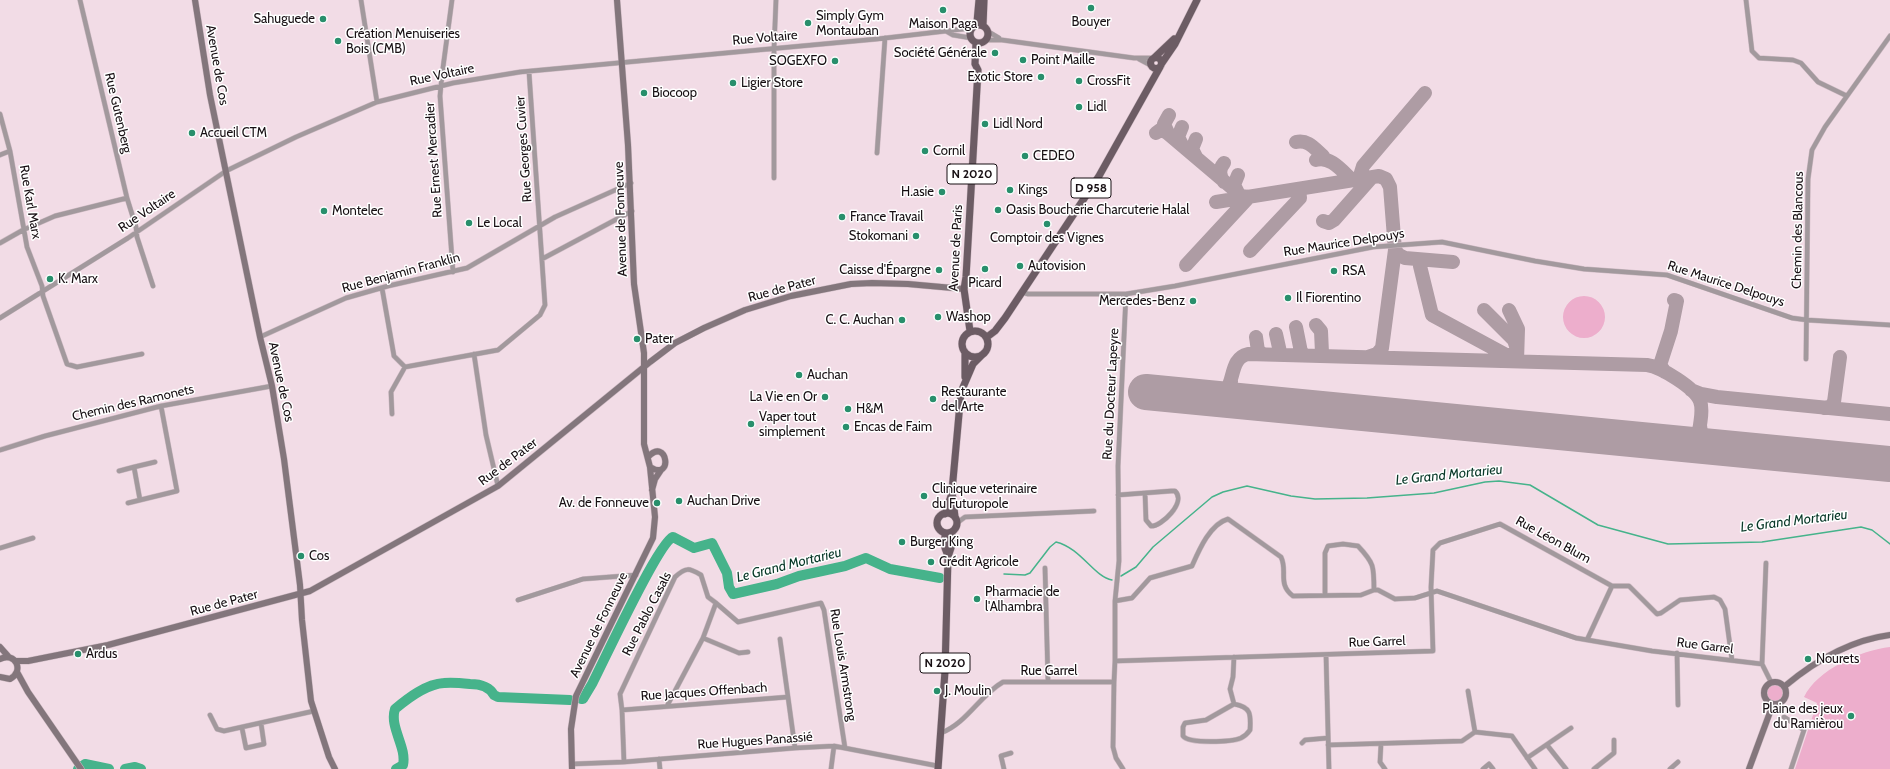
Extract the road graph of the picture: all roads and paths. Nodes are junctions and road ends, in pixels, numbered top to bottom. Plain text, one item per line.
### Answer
1 (80, 0) edge
2 (195, 0) edge
3 (361, 0) edge
4 (452, 0) edge
5 (617, 0) edge
6 (776, 0) edge
7 (979, 0) edge
8 (984, 0) edge
9 (1197, 0) edge
10 (1746, 0) edge
11 (977, 26) junction
12 (946, 31) junction
13 (988, 32) junction
14 (1178, 35) junction
15 (1890, 36) edge
16 (885, 38) junction
17 (1002, 40) junction
18 (979, 41) junction
19 (774, 49) junction
20 (1138, 58) junction
21 (1154, 58) junction
22 (622, 63) junction
23 (1157, 66) junction
24 (529, 72) junction
25 (441, 86) junction
26 (1847, 96) junction
27 (377, 102) junction
28 (0, 114) edge
29 (10, 151) junction
30 (877, 153) dead end
31 (0, 155) edge
32 (226, 171) junction
33 (774, 178) dead end
34 (631, 183) junction
35 (127, 198) junction
36 (632, 211) junction
37 (541, 224) junction
38 (23, 230) junction
39 (137, 231) junction
40 (0, 243) edge
41 (542, 259) junction
42 (453, 272) junction
43 (153, 286) dead end
44 (382, 288) junction
45 (964, 289) junction
46 (43, 292) junction
47 (1021, 292) junction
48 (1126, 294) junction
49 (0, 318) edge
50 (1807, 320) junction
51 (1890, 325) edge
52 (970, 331) junction
53 (260, 337) junction
54 (987, 337) junction
55 (965, 353) junction
56 (984, 353) junction
57 (142, 354) dead end
58 (474, 354) junction
59 (1806, 359) dead end
60 (405, 367) junction
61 (644, 367) junction
62 (965, 381) junction
63 (272, 386) junction
64 (161, 406) junction
65 (392, 414) dead end
66 (644, 438) junction
67 (0, 450) edge
68 (658, 452) junction
69 (648, 457) junction
70 (155, 462) dead end
71 (134, 468) junction
72 (650, 468) junction
73 (661, 470) junction
74 (119, 471) dead end
75 (498, 486) junction
76 (952, 491) junction
77 (652, 493) junction
78 (1144, 493) junction
79 (1118, 496) junction
80 (140, 500) junction
81 (128, 503) dead end
82 (1094, 511) dead end
83 (945, 514) junction
84 (956, 520) junction
85 (948, 533) junction
86 (33, 538) dead end
87 (0, 548) edge
88 (1766, 563) dead end
89 (1045, 568) dead end
90 (636, 575) junction
91 (1612, 586) junction
92 (1374, 590) junction
93 (1432, 593) junction
94 (301, 594) junction
95 (1325, 595) junction
96 (518, 600) dead end
97 (1115, 602) junction
98 (716, 603) junction
99 (1890, 635) edge
100 (703, 638) junction
101 (780, 639) dead end
102 (1587, 640) junction
103 (0, 647) edge
104 (748, 652) dead end
105 (1677, 653) junction
106 (1326, 654) junction
107 (8, 656) junction
108 (1234, 657) junction
109 (0, 658) edge
110 (1732, 660) junction
111 (1115, 661) junction
112 (1762, 664) junction
113 (17, 667) junction
114 (0, 678) edge
115 (10, 679) junction
116 (1048, 682) junction
117 (1114, 682) junction
118 (1771, 682) junction
119 (1785, 686) junction
120 (1468, 691) dead end
121 (28, 692) junction
122 (788, 697) junction
123 (1234, 704) junction
124 (1678, 704) dead end
125 (1773, 704) junction
126 (667, 706) junction
127 (622, 710) junction
128 (314, 711) junction
129 (210, 715) dead end
130 (1784, 717) dead end
131 (261, 723) junction
132 (242, 728) junction
133 (1571, 728) dead end
134 (1475, 732) junction
135 (941, 733) junction
136 (1328, 738) junction
137 (1614, 740) dead end
138 (1302, 743) dead end
139 (1381, 744) junction
140 (1328, 745) junction
141 (1547, 745) junction
142 (834, 746) junction
143 (795, 748) junction
144 (845, 748) junction
145 (1010, 753) dead end
146 (1527, 758) junction
147 (659, 759) junction
148 (624, 762) junction
149 (1678, 762) dead end
150 (572, 767) edge
151 (938, 768) edge
152 (1532, 768) edge
153 (81, 769) edge
154 (335, 769) edge
155 (660, 769) edge
156 (831, 769) edge
157 (1004, 769) edge
158 (1123, 769) edge
159 (1329, 769) edge
160 (1385, 769) edge
161 (1483, 769) edge
162 (1493, 769) edge
163 (1566, 769) edge
164 (1594, 769) edge
165 (1670, 769) edge
166 (1749, 769) edge
167 (1791, 769) edge

1 - 35 street, Rue Gutenberg
2 - 32 street, Avenue de Cos
3 - 27 street
4 - 25 street, Rue Ernest Mercadier
5 - 22 street, Avenue de Fonneuve
6 - 19 street
7 - 11 main road
8 - 11 main road
9 - 14 main road, D 958
10 - 26 street
11 - 12 street, Rue Voltaire
11 - 13 main road
11 - 18 main road
12 - 16 street, Rue Voltaire
12 - 18 street, Rue Voltaire
13 - 17 street, Rue Voltaire
13 - 18 main road
14 - 21 main road, D 958
14 - 23 main road, D 958
15 - 26 street, Chemin des Blancous
16 - 19 street, Rue Voltaire
16 - 30 street
17 - 18 street, Rue Voltaire
17 - 20 street, Rue Voltaire
18 - 45 main road, Avenue de Paris / N 2020
19 - 22 street, Rue Voltaire
19 - 33 street
20 - 21 street, Rue Voltaire
20 - 23 street, Rue Voltaire
21 - 23 main road
22 - 24 street, Rue Voltaire
22 - 34 street, Avenue de Fonneuve
23 - 47 main road, D 958
24 - 25 street, Rue Voltaire
24 - 37 street, Rue Georges Cuvier
25 - 27 street, Rue Voltaire
25 - 42 street, Rue Ernest Mercadier
26 - 50 street, Chemin des Blancous
27 - 32 street, Rue Voltaire
28 - 29 street, Rue Karl Marx
29 - 31 street
29 - 38 street, Rue Karl Marx
32 - 39 street, Rue Voltaire
32 - 53 street, Avenue de Cos
34 - 36 street, Avenue de Fonneuve
34 - 37 street, Rue Benjamin Franklin
35 - 38 street
35 - 39 street, Rue Gutenberg
36 - 41 street
36 - 61 street, Avenue de Fonneuve
37 - 41 street, Rue Georges Cuvier
37 - 42 street, Rue Benjamin Franklin
38 - 40 street
38 - 46 street, Rue Karl Marx
39 - 43 street, Rue Gutenberg
39 - 46 street, Rue Voltaire
41 - 58 street, Rue Georges Cuvier
42 - 44 street, Rue Benjamin Franklin
44 - 53 street, Rue Benjamin Franklin
44 - 60 street
45 - 52 main road, Avenue de Paris / N 2020
45 - 61 street, Rue de Pater
46 - 49 street, Rue Voltaire
46 - 57 street, Rue Karl Marx
47 - 48 street, Rue Maurice Delpouys
47 - 54 main road, D 958
48 - 50 street, Rue Maurice Delpouys
48 - 79 street, Rue du Docteur Lapeyre
50 - 51 street, Rue Maurice Delpouys
50 - 59 street, Chemin des Blancous
52 - 54 main road
52 - 55 main road
53 - 63 street, Avenue de Cos
54 - 56 main road
55 - 56 main road
55 - 62 main road
56 - 62 main road
58 - 60 street, Rue Georges Cuvier
58 - 75 street
60 - 65 street
61 - 66 street, Avenue de Fonneuve
61 - 75 street, Rue de Pater
62 - 76 main road
63 - 64 street, Chemin des Ramonets
63 - 94 street, Avenue de Cos
64 - 67 street, Chemin des Ramonets
64 - 80 street
66 - 68 street, Avenue de Fonneuve
66 - 69 street, Avenue de Fonneuve
68 - 69 street
68 - 73 street, Avenue de Fonneuve
69 - 72 street, Avenue de Fonneuve
70 - 71 street
71 - 74 street
71 - 80 street
72 - 73 street
72 - 77 street, Avenue de Fonneuve
73 - 77 street, Avenue de Fonneuve
75 - 94 street, Rue de Pater
76 - 83 main road
76 - 84 main road
77 - 90 street, Avenue de Fonneuve
78 - 78 street
78 - 79 street
79 - 97 street, Rue du Docteur Lapeyre
80 - 81 street
82 - 84 street
83 - 84 main road
83 - 85 main road
84 - 85 main road
85 - 135 main road, N 2020
86 - 87 street
88 - 112 street
89 - 116 street
90 - 96 street
90 - 150 street, Avenue de Fonneuve
91 - 93 street, Rue Léon Blum
91 - 102 street
91 - 110 street, Rue Léon Blum
92 - 93 street
92 - 95 street
92 - 95 street
93 - 102 street, Rue Garrel
93 - 106 street, Rue Garrel
94 - 113 street, Rue de Pater
94 - 128 street, Avenue de Cos
95 - 97 street
97 - 111 street, Rue du Docteur Lapeyre
98 - 100 street
98 - 127 street, Rue Pablo Casals
98 - 144 street, Rue Louis Armstrong
99 - 119 street
100 - 104 street
100 - 126 street
101 - 122 street
102 - 105 street, Rue Garrel
103 - 107 street
105 - 110 street, Rue Garrel
105 - 124 street
106 - 108 street, Rue Garrel
106 - 136 street
107 - 109 street
107 - 113 street
108 - 111 street, Rue Garrel
108 - 123 street
110 - 112 street, Rue Garrel
111 - 117 street
112 - 118 street
113 - 115 street, Rue de Pater
113 - 121 street
114 - 115 street
115 - 121 street
116 - 117 street, Rue Garrel
116 - 135 street, Rue Garrel
117 - 158 street
118 - 119 street
118 - 125 street
119 - 125 street
120 - 134 street
121 - 153 street
122 - 126 street, Rue Jacques Offenbach
122 - 143 street
123 - 123 street
125 - 166 street
126 - 127 street, Rue Jacques Offenbach
127 - 148 street, Rue Pablo Casals
128 - 131 street
128 - 154 street, Avenue de Cos
129 - 132 street
130 - 167 street
131 - 132 street
131 - 132 street
133 - 141 street
134 - 139 street
134 - 146 street
135 - 151 main road, N 2020
136 - 138 street
136 - 140 street
137 - 164 street
139 - 140 street
139 - 160 street
140 - 159 street
141 - 146 street
141 - 163 street
142 - 143 street, Rue Hugues Panassié
142 - 144 street, Rue Hugues Panassié
142 - 156 street
143 - 147 street, Rue Hugues Panassié
144 - 151 street, Rue Hugues Panassié
145 - 157 street
146 - 152 street
147 - 148 street, Rue Hugues Panassié
147 - 155 street
148 - 150 street, Rue Hugues Panassié
149 - 165 street
161 - 162 street

